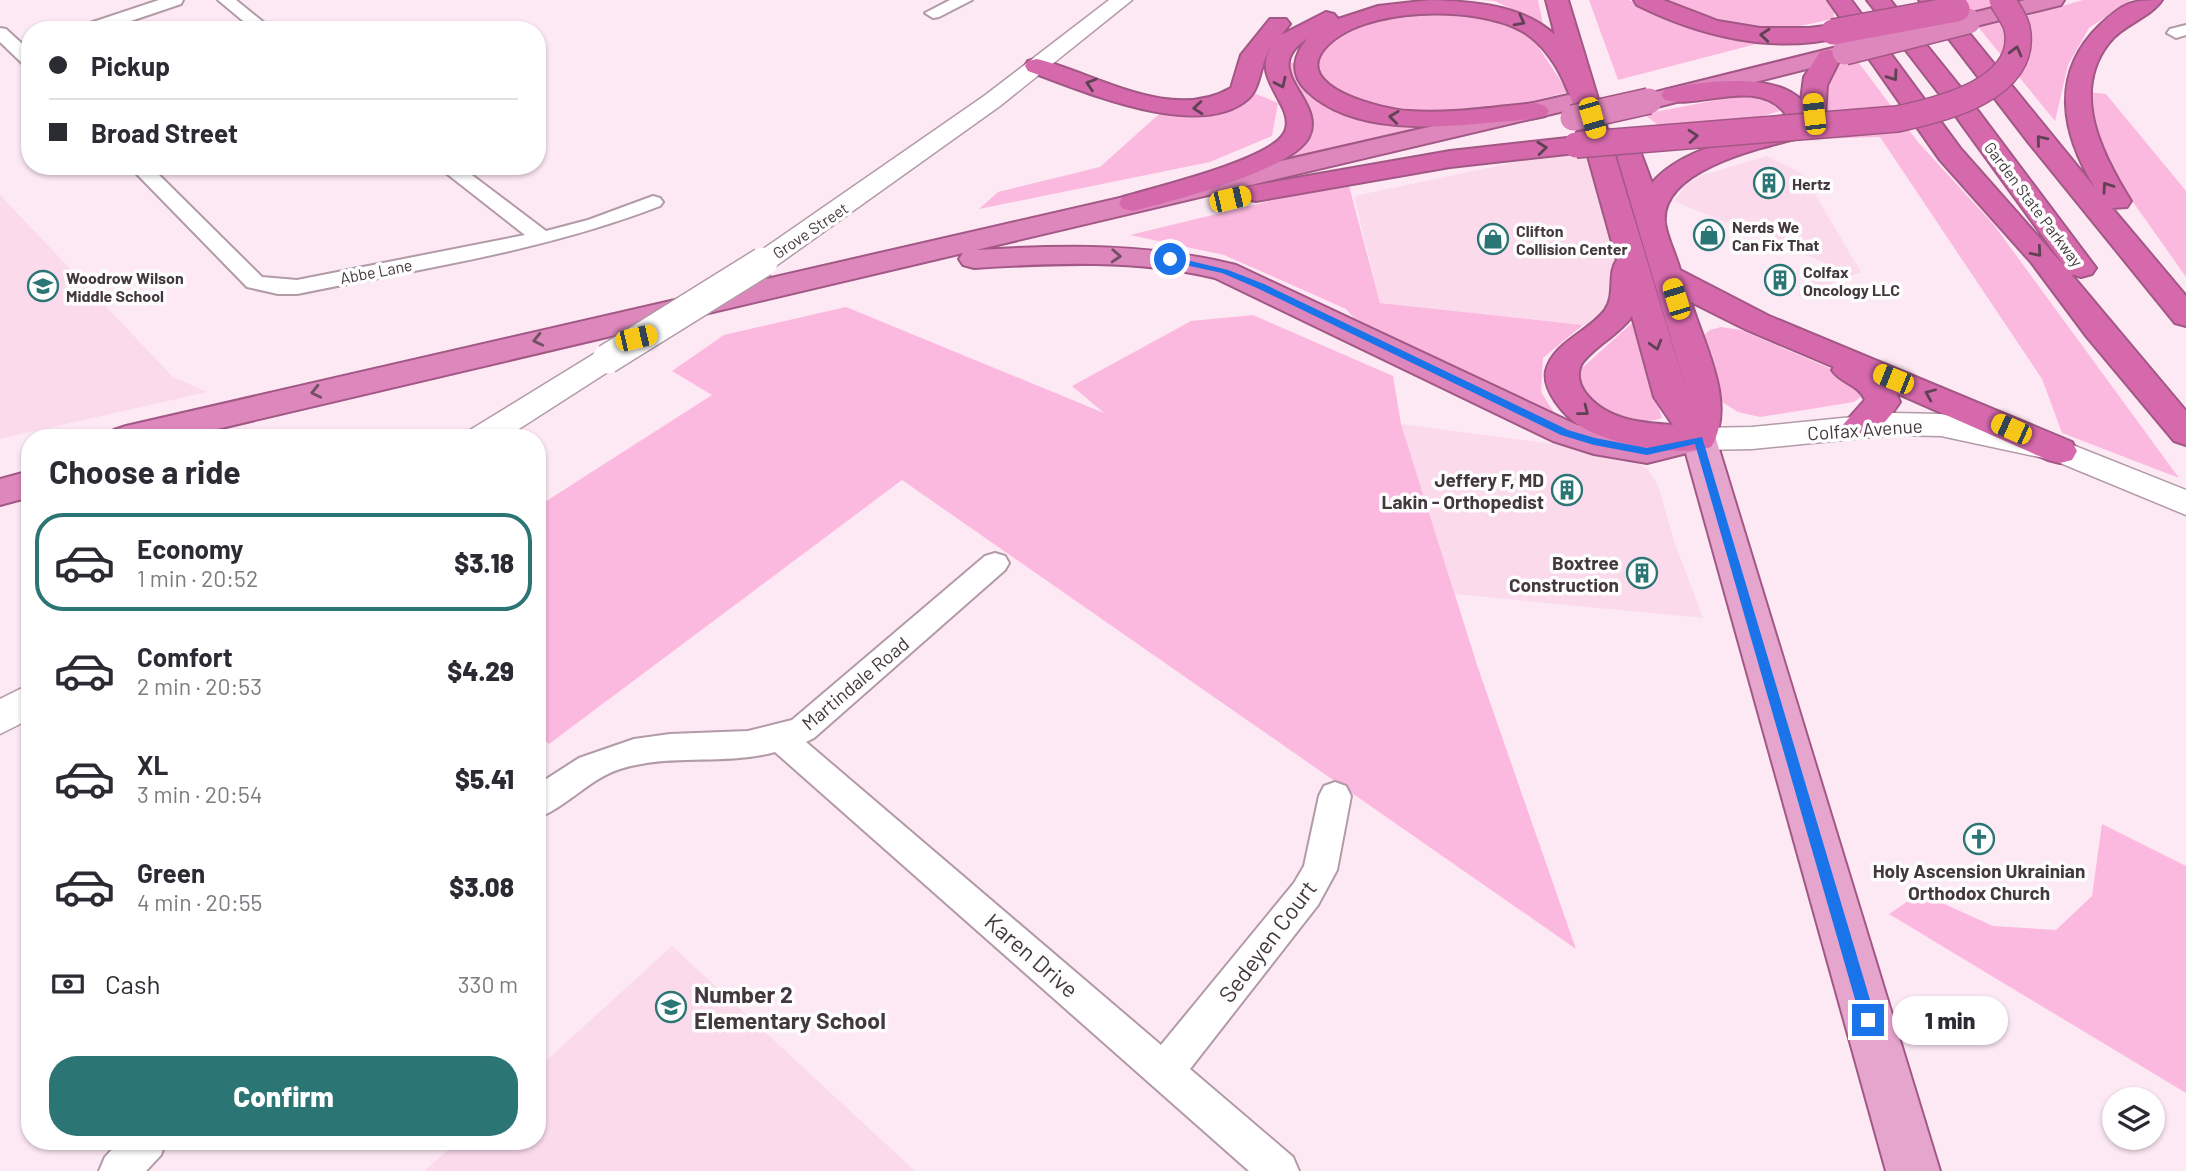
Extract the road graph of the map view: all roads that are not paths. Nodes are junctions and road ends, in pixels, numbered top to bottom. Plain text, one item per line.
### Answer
1 (175, 0) edge
2 (226, 0) edge
3 (964, 0) edge
4 (1122, 0) edge
5 (1311, 0) edge
6 (1335, 0) edge
7 (1373, 0) edge
8 (1557, 0) edge
9 (1579, 0) edge
10 (1645, 0) edge
11 (1839, 0) edge
12 (1878, 0) edge
13 (1919, 0) edge
14 (1930, 0) edge
15 (1993, 0) edge
16 (2002, 0) edge
17 (2053, 0) edge
18 (2151, 0) edge
19 (933, 13) dead end
20 (1963, 15) junction
21 (113, 21) edge
22 (253, 21) edge
23 (0, 33) edge
24 (1592, 40) dead end
25 (1287, 42) junction
26 (1836, 45) junction
27 (21, 50) edge
28 (1969, 50) junction
29 (1037, 66) junction
30 (1655, 94) junction
31 (1582, 108) junction
32 (1535, 111) junction
33 (1624, 134) junction
34 (1788, 134) junction
35 (1709, 158) junction
36 (148, 175) edge
37 (459, 175) edge
38 (653, 202) dead end
39 (1133, 203) junction
40 (1637, 227) junction
41 (542, 238) junction
42 (974, 259) junction
43 (2148, 268) junction
44 (1668, 275) junction
45 (2186, 316) edge
46 (1690, 347) junction
47 (2186, 411) edge
48 (1858, 427) junction
49 (164, 429) edge
50 (252, 429) edge
51 (495, 429) edge
52 (2186, 433) edge
53 (1699, 439) junction
54 (2060, 451) junction
55 (2186, 503) edge
56 (995, 563) dead end
57 (21, 705) edge
58 (0, 718) edge
59 (782, 740) junction
60 (1335, 796) dead end
61 (546, 797) edge
62 (1165, 1070) junction
63 (139, 1150) edge
64 (119, 1171) edge
65 (1279, 1171) edge
66 (1913, 1171) edge

1 - 21 street
2 - 22 street
3 - 19 street
4 - 29 street, Grove Street
5 -> 29 highway
6 - 25 highway
7 - 25 highway
8 - 31 highway
9 - 24 highway
26 -> 10 highway
11 -> 52 highway
12 - 47 highway, Garden State Parkway
13 - 28 highway
14 - 28 highway
15 - 20 highway
31 -> 16 highway, bridge
17 - 20 highway
43 -> 18 highway
20 - 26 highway, bridge
23 - 27 street
25 -> 39 highway
26 - 30 highway
26 - 34 highway
43 -> 28 highway
29 - 51 street, Grove Street, bridge
30 - 31 highway, bridge
30 - 34 highway
31 - 32 highway
32 -> 31 highway
31 - 33 highway
31 - 40 highway
42 -> 31 highway
32 - 39 highway
33 - 35 highway
33 - 40 highway
34 - 35 highway
35 - 40 highway
36 - 41 street, Abbe Lane
37 - 41 street
38 - 41 street, Abbe Lane
39 -> 49 highway
40 - 44 highway
40 -> 53 highway
40 -> 53 highway
42 - 50 highway
42 -> 53 highway
43 - 45 highway
44 - 46 highway
54 -> 44 highway
46 - 48 highway
46 - 53 highway
48 - 53 street, Colfax Avenue
48 - 54 street, Colfax Avenue
53 - 66 main road
54 - 55 street, Colfax Avenue
56 - 59 street, Martindale Road
57 - 58 street
59 - 61 street, Martindale Road
59 - 62 street, Karen Drive
60 - 62 street, Sedeyen Court
62 - 65 street, Karen Drive
63 - 64 street

